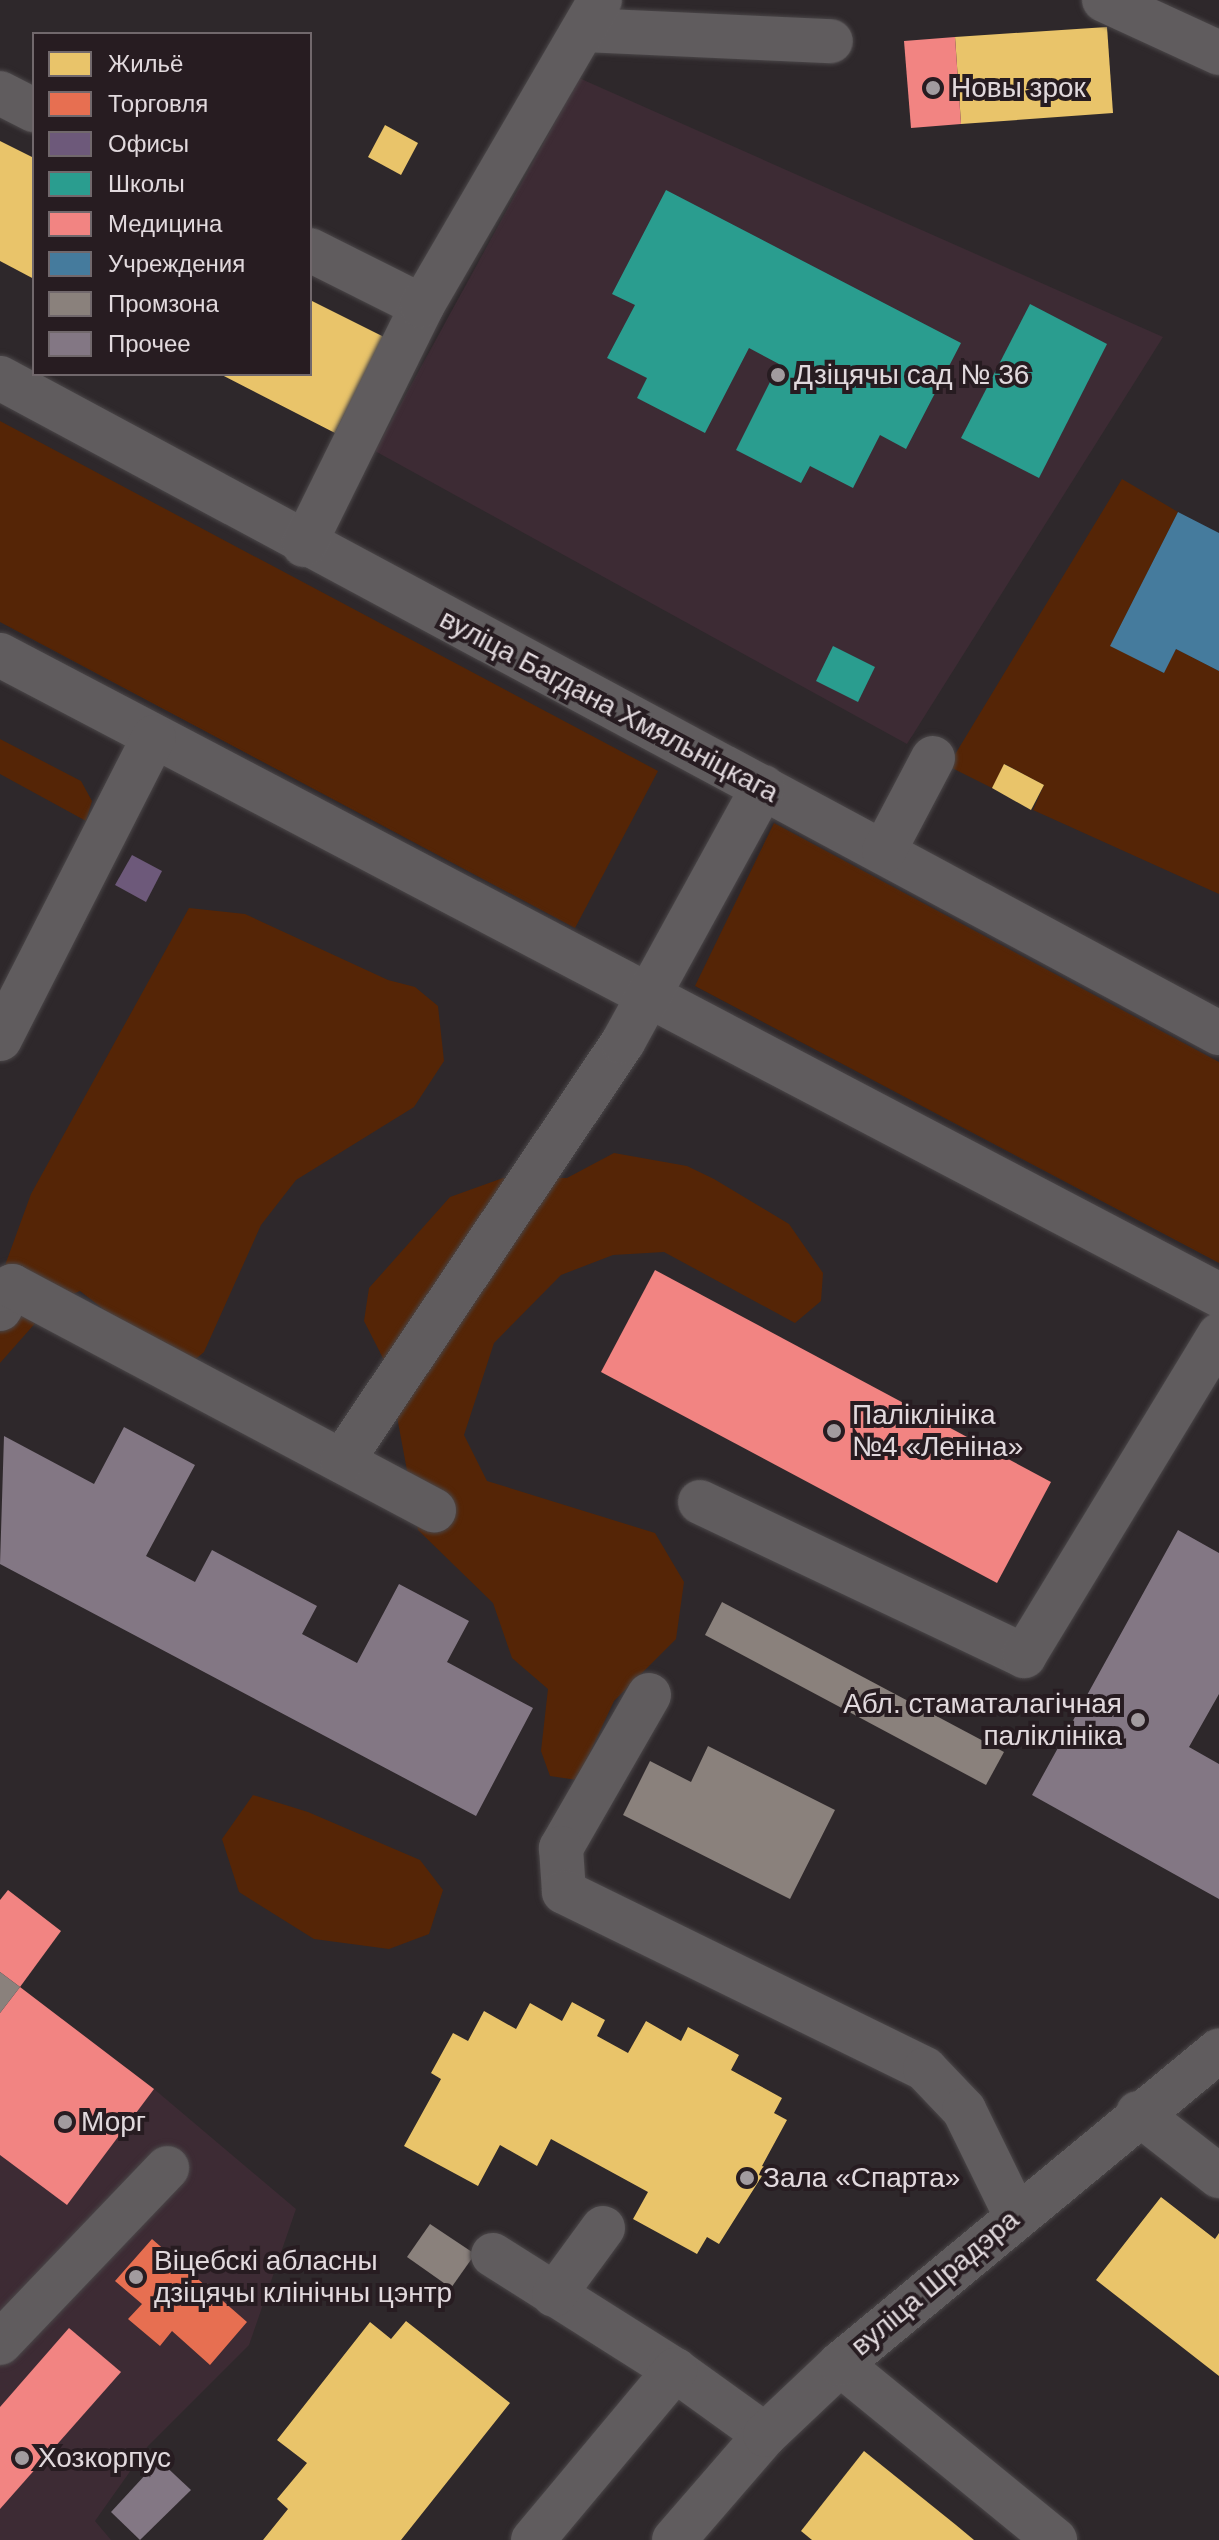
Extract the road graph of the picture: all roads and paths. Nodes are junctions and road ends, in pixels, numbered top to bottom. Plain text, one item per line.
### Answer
1 (1104, 0) edge
2 (592, 15) edge
3 (831, 41) dead end
4 (1219, 53) edge
5 (0, 93) edge
6 (32, 109) edge
7 (312, 251) edge
8 (422, 306) junction
9 (0, 378) edge
10 (304, 545) junction
11 (0, 655) edge
12 (154, 737) junction
13 (933, 758) dead end
14 (763, 787) junction
15 (884, 851) junction
16 (650, 996) junction
17 (1219, 1033) edge
18 (0, 1039) edge
19 (1219, 1295) edge
20 (0, 1309) edge
21 (1219, 1335) edge
22 (342, 1461) junction
23 (700, 1502) dead end
24 (434, 1510) dead end
25 (649, 1695) dead end
26 (1219, 2050) edge
27 (1138, 2113) junction
28 (167, 2168) dead end
29 (1219, 2176) edge
30 (1015, 2214) junction
31 (603, 2228) dead end
32 (493, 2255) dead end
33 (554, 2295) junction
34 (0, 2343) edge
35 (840, 2364) junction
36 (675, 2370) junction
37 (765, 2435) junction
38 (533, 2540) edge
39 (674, 2540) edge
40 (1055, 2540) edge

1 - 4 street
2 - 3 street
2 - 8 street
5 - 6 street
7 - 8 street
8 - 10 street
9 - 10 street, вуліца Багдана Хмяльніцкага
10 - 14 street, вуліца Багдана Хмяльніцкага
11 - 12 street
12 - 16 street
12 - 18 street
13 - 15 street
14 - 15 street, вуліца Багдана Хмяльніцкага
14 - 16 street
15 - 17 street, вуліца Багдана Хмяльніцкага
16 - 19 street
16 - 22 street
20 - 22 street
21 - 23 street
22 - 24 street
25 - 30 street
26 - 27 street, вуліца Шрадэра
27 - 29 street
27 - 30 street, вуліца Шрадэра
28 - 34 street
30 - 35 street, вуліца Шрадэра
31 - 33 street
32 - 33 street
33 - 36 street
35 - 37 street, вуліца Шрадэра
35 - 40 street
36 - 37 street
36 - 38 street
37 - 39 street, вуліца Шрадэра

